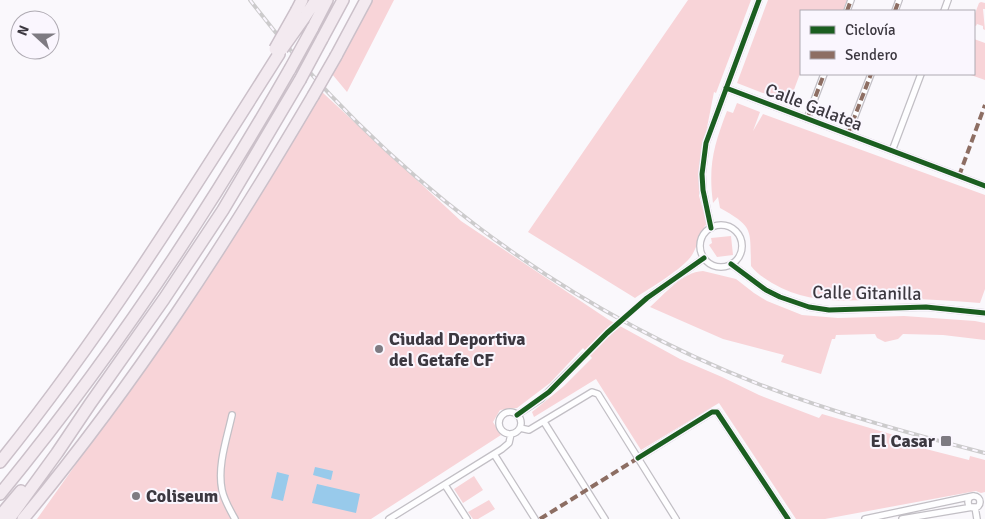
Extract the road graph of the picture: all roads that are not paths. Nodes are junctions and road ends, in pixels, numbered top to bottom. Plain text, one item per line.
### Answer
1 (316, 0) edge
2 (327, 0) edge
3 (343, 0) edge
4 (366, 0) edge
5 (759, 0) edge
6 (301, 10) edge
7 (824, 75) edge
8 (871, 75) edge
9 (921, 75) edge
10 (726, 88) junction
11 (806, 119) junction
12 (848, 134) junction
13 (892, 151) junction
14 (985, 186) edge
15 (711, 228) junction
16 (704, 258) junction
17 (731, 264) junction
18 (647, 298) tunnel mouth
19 (985, 313) edge
20 (584, 356) tunnel mouth
21 (90, 404) junction
22 (39, 411) junction
23 (517, 414) junction
24 (232, 415) dead end
25 (544, 422) junction
26 (520, 428) junction
27 (511, 434) junction
28 (0, 454) edge
29 (494, 454) junction
30 (638, 458) junction
31 (0, 462) edge
32 (445, 485) junction
33 (49, 488) junction
34 (0, 494) edge
35 (974, 496) junction
36 (985, 498) edge
37 (985, 503) edge
38 (975, 507) junction
39 (0, 516) edge
40 (9, 519) edge
41 (23, 519) edge
42 (29, 519) edge
43 (234, 519) edge
44 (390, 519) edge
45 (466, 519) edge
46 (535, 519) edge
47 (605, 519) edge
48 (676, 519) edge
49 (788, 519) edge
50 (865, 519) edge
51 (902, 519) edge
52 (977, 519) edge

1 - 6 highway
2 - 34 highway, bridge
3 - 21 highway, bridge
4 - 33 highway, bridge
5 - 10 street
6 - 22 highway, bridge
7 - 11 street
8 - 12 street
9 - 13 street
10 - 11 street, Calle Galatea
10 - 15 street
11 - 12 street, Calle Galatea
12 - 13 street, Calle Galatea
13 - 14 street, Calle Galatea
15 - 16 street
15 - 17 street
16 - 17 street
16 - 18 street
17 - 19 street, Calle Gitanilla
20 - 23 street
21 - 39 highway
21 - 40 highway
22 - 28 highway
22 - 31 highway
23 - 26 street
23 - 27 street
24 - 43 street
25 - 26 street
25 - 30 street
25 - 47 street
26 - 27 street
27 - 29 street
29 - 32 street
29 - 46 street
30 - 48 street
30 - 49 street
32 - 44 street
32 - 45 street
33 - 41 highway
33 - 42 highway
35 - 36 street
35 - 38 street
35 - 38 street
35 - 50 street
37 - 38 street
38 - 51 street
38 - 52 street

